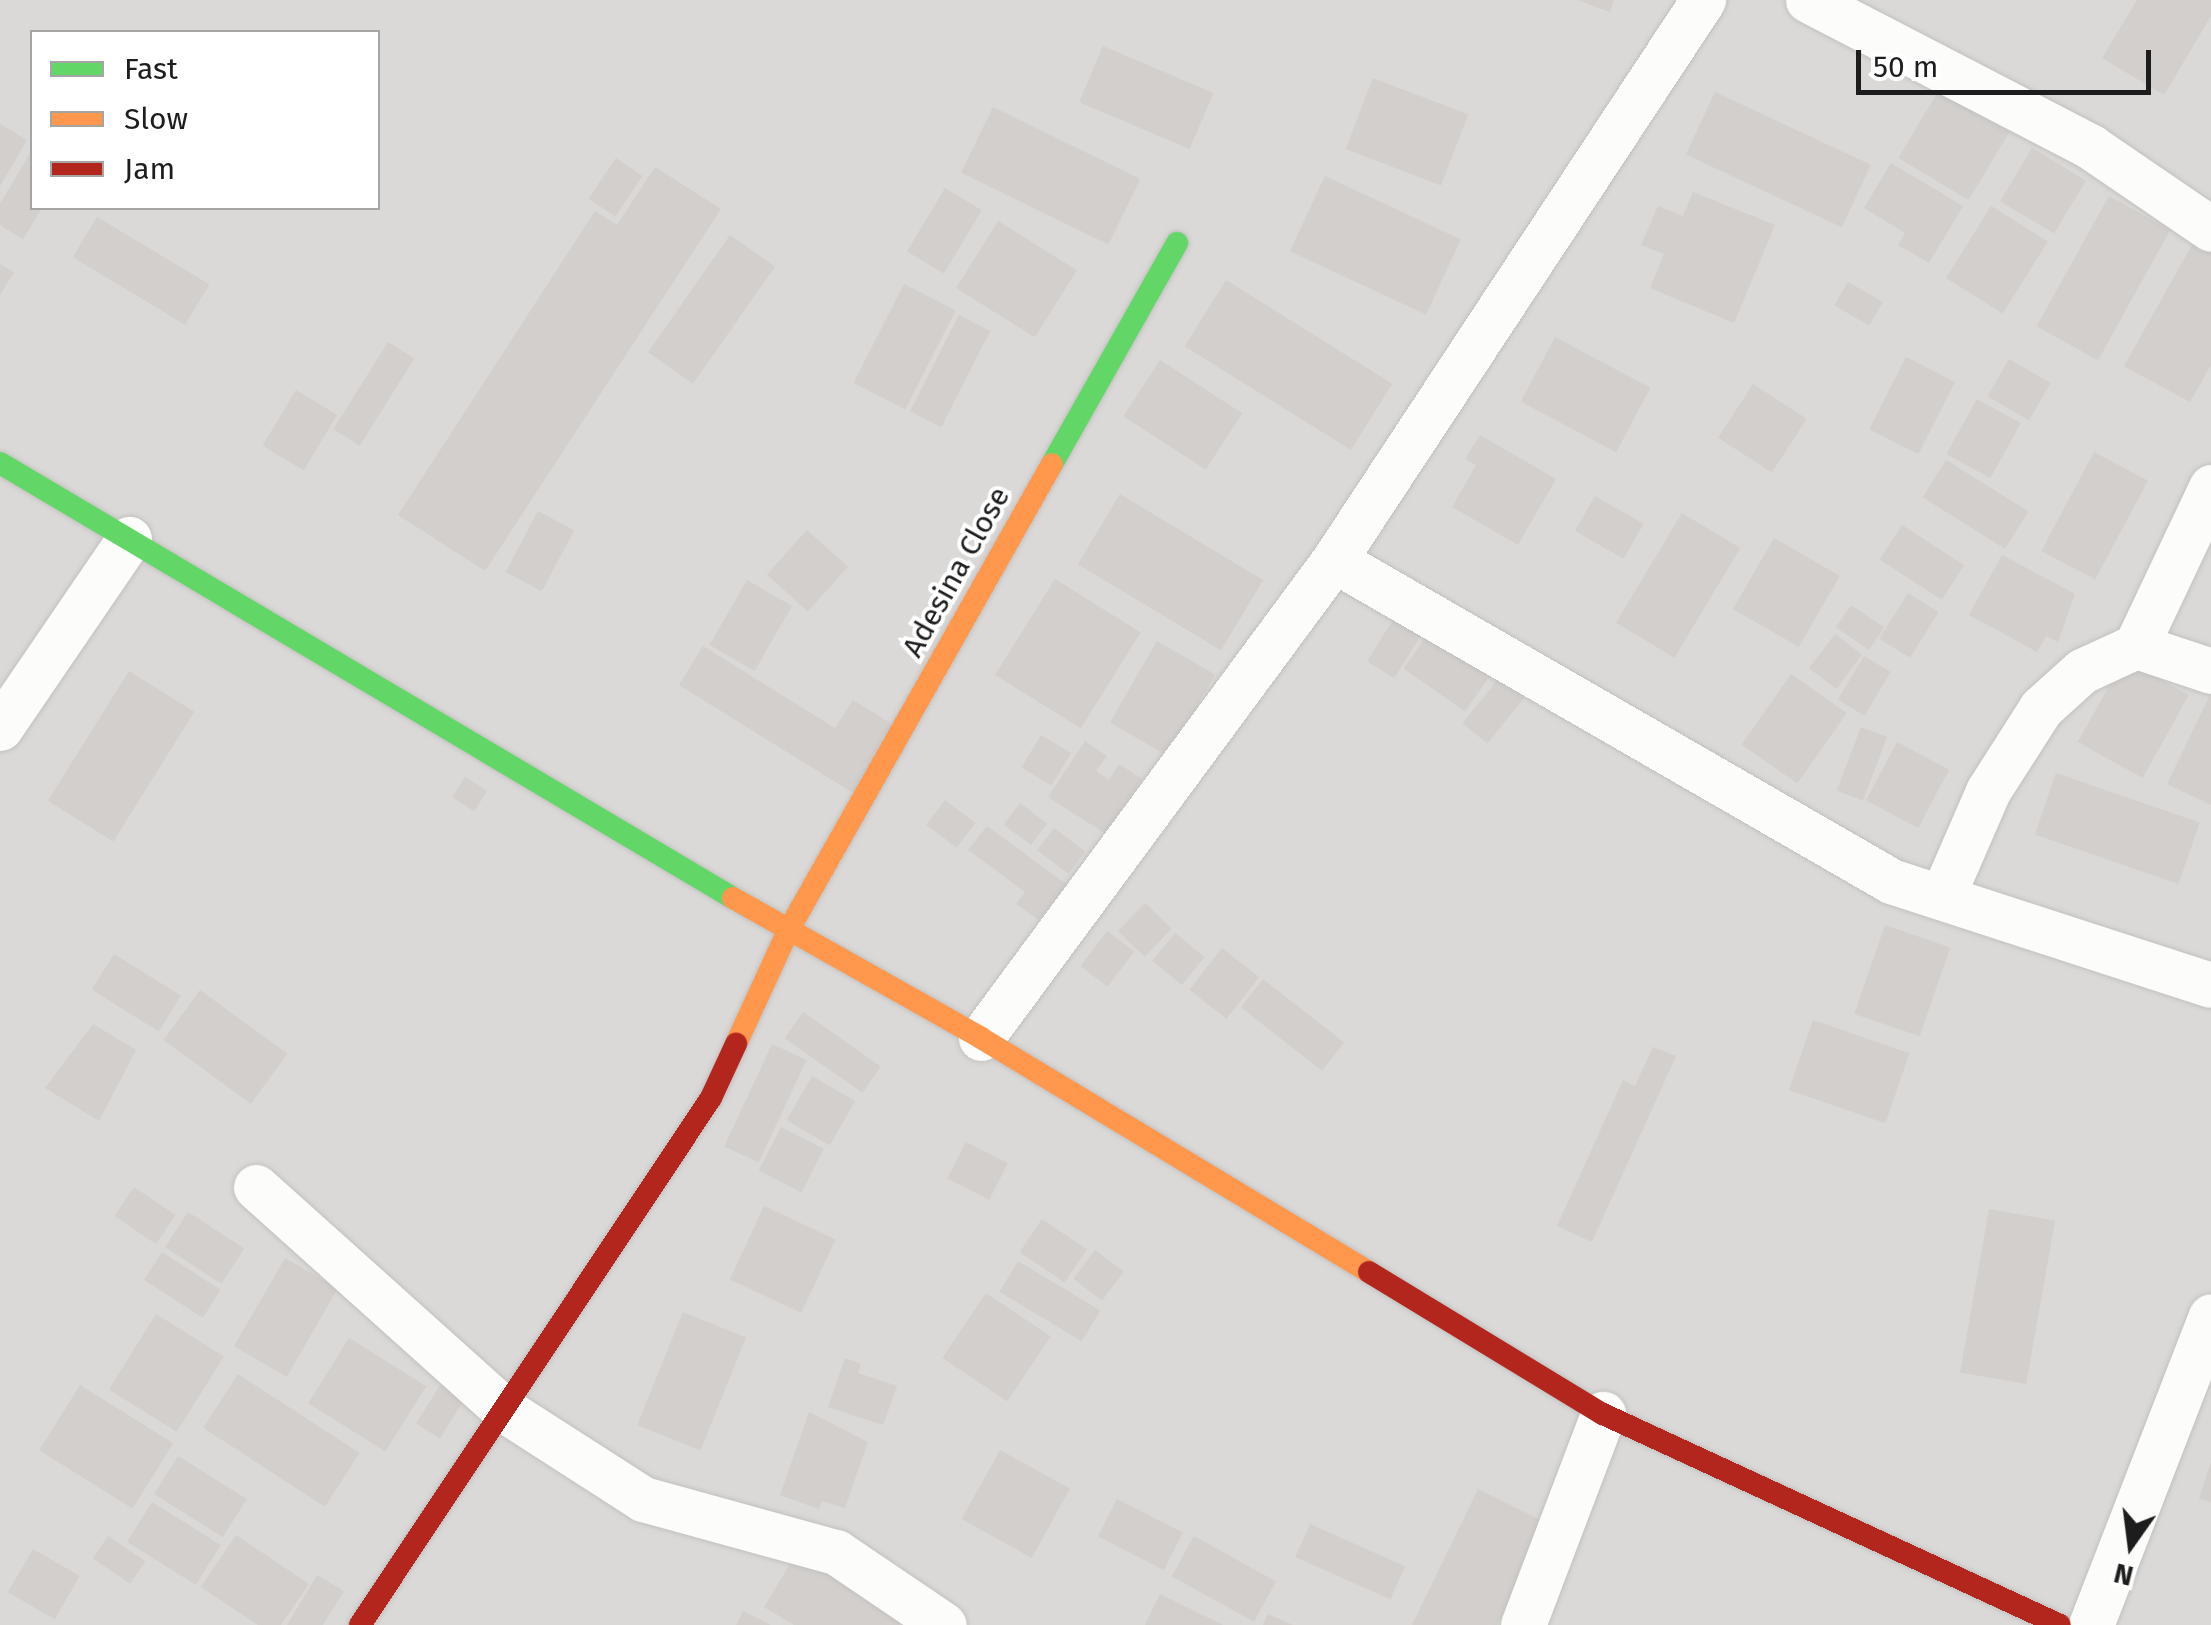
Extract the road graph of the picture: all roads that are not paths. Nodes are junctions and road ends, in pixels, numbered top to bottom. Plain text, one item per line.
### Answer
1 (1703, 0) edge
2 (1808, 0) edge
3 (2211, 229) edge
4 (1177, 243) dead end
5 (0, 463) edge
6 (2211, 487) edge
7 (129, 539) junction
8 (1334, 560) junction
9 (2136, 646) junction
10 (2211, 671) edge
11 (0, 728) edge
12 (1942, 898) junction
13 (788, 931) junction
14 (2211, 985) edge
15 (981, 1038) junction
16 (256, 1187) dead end
17 (2211, 1316) edge
18 (506, 1411) junction
19 (1603, 1414) junction
20 (360, 1625) edge
21 (944, 1625) edge
22 (1523, 1625) edge
23 (2060, 1625) edge
24 (2091, 1625) edge

1 - 8 street
2 - 3 street
4 - 13 main road, Adesina Close
5 - 7 main road
6 - 9 street
7 - 11 street
7 - 13 main road
8 - 12 street
8 - 15 street
9 - 10 street
9 - 12 street
12 - 14 street
13 - 15 main road
13 - 18 main road, Adesina Close
15 - 19 main road
16 - 18 street
17 - 24 street
18 - 20 main road, Adesina Close
18 - 21 street
19 - 22 street
19 - 23 main road

